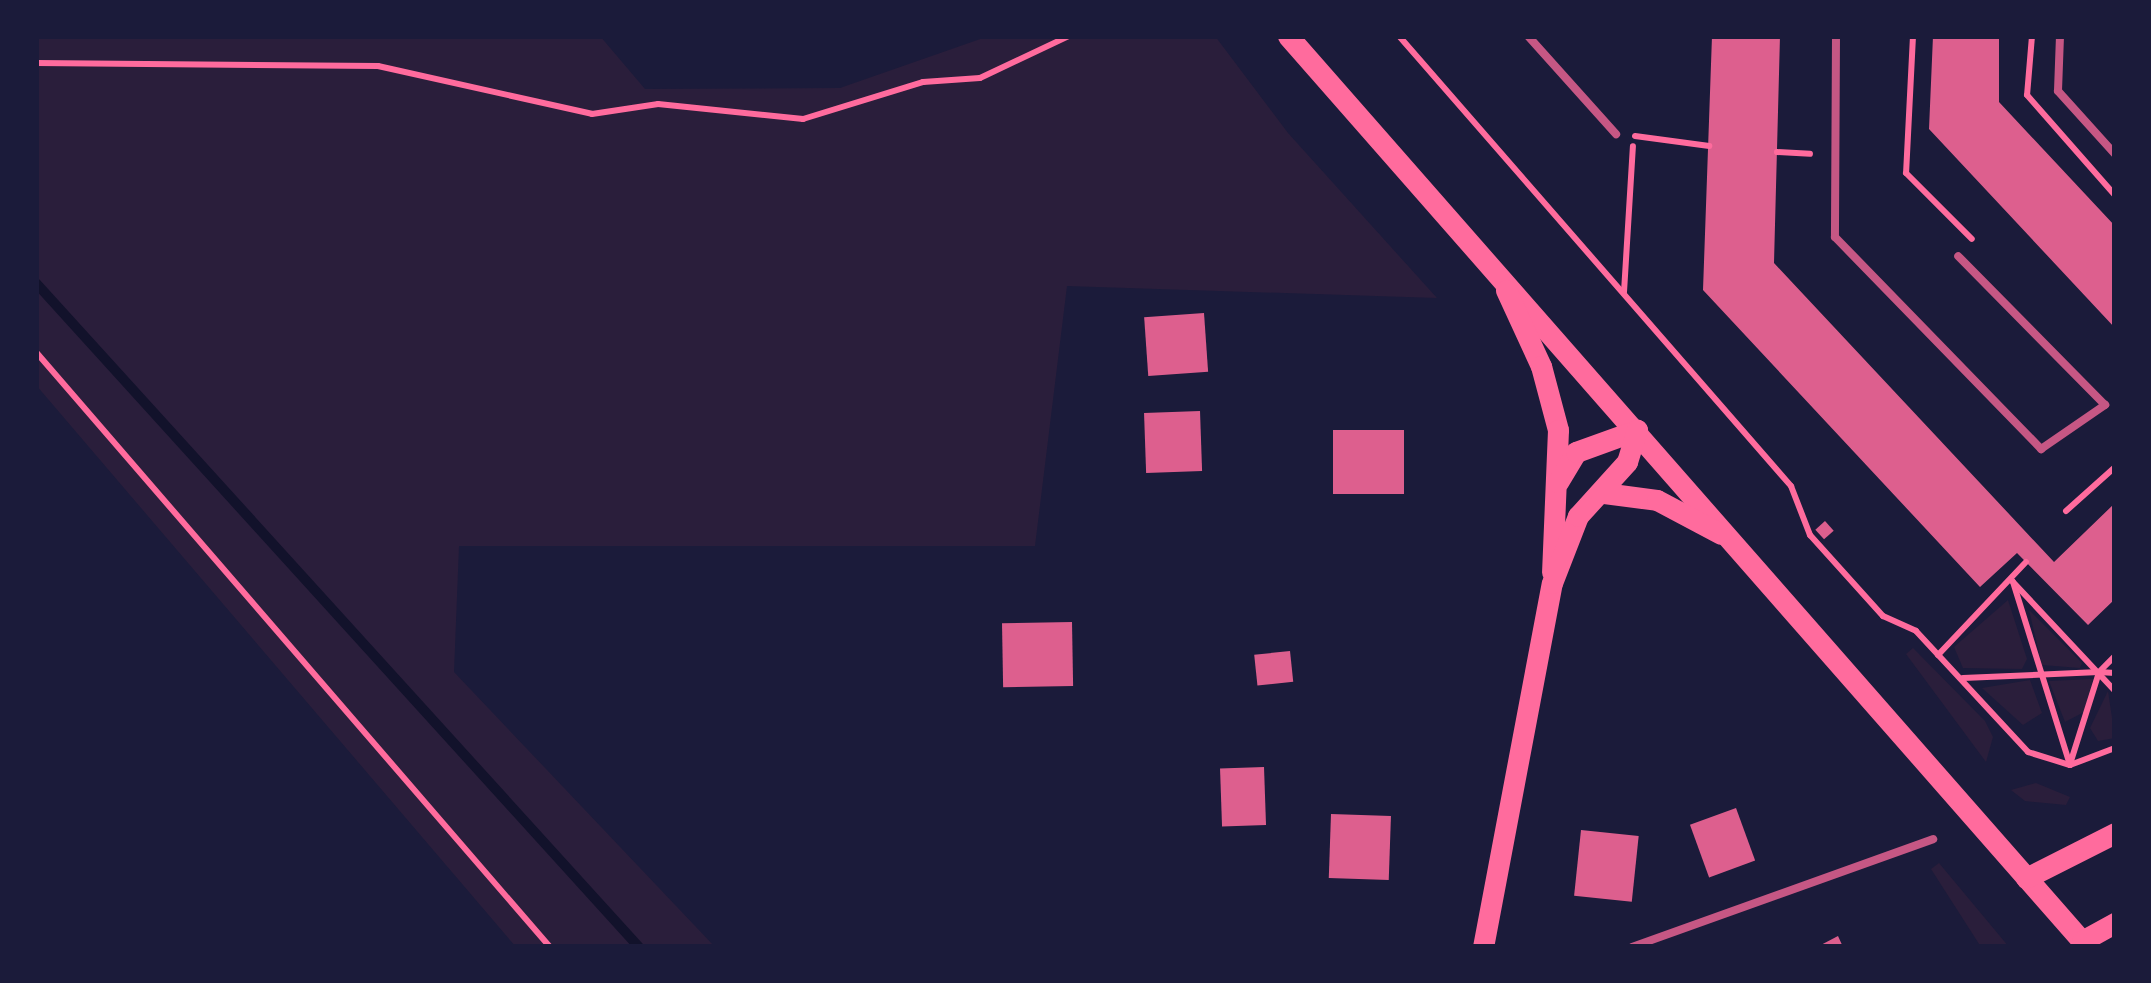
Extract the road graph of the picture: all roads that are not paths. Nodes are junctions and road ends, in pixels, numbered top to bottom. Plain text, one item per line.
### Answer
1 (1288, 36) edge
2 (1528, 36) edge
3 (1837, 36) edge
4 (2060, 36) edge
5 (1616, 134) road end
6 (2115, 154) edge
7 (1958, 256) dead end
8 (1495, 268) junction
9 (2115, 399) edge
10 (2105, 405) junction
11 (1637, 430) junction
12 (1558, 482) junction
13 (1604, 494) junction
14 (1732, 540) junction
15 (1552, 583) junction
16 (2115, 833) edge
17 (1933, 838) dead end
18 (2026, 878) junction
19 (2115, 923) edge
20 (1483, 947) edge
21 (1632, 947) edge

1 - 8 main road
2 - 5 lane
3 - 10 lane
4 - 6 lane
7 - 10 lane
8 - 11 main road
8 - 12 main road
9 - 10 lane
11 - 12 main road
11 - 13 main road
11 - 14 main road
12 - 15 main road
13 - 14 main road
13 - 15 main road
14 - 18 main road
15 - 20 main road
16 - 18 main road
17 - 21 lane
18 - 19 main road

